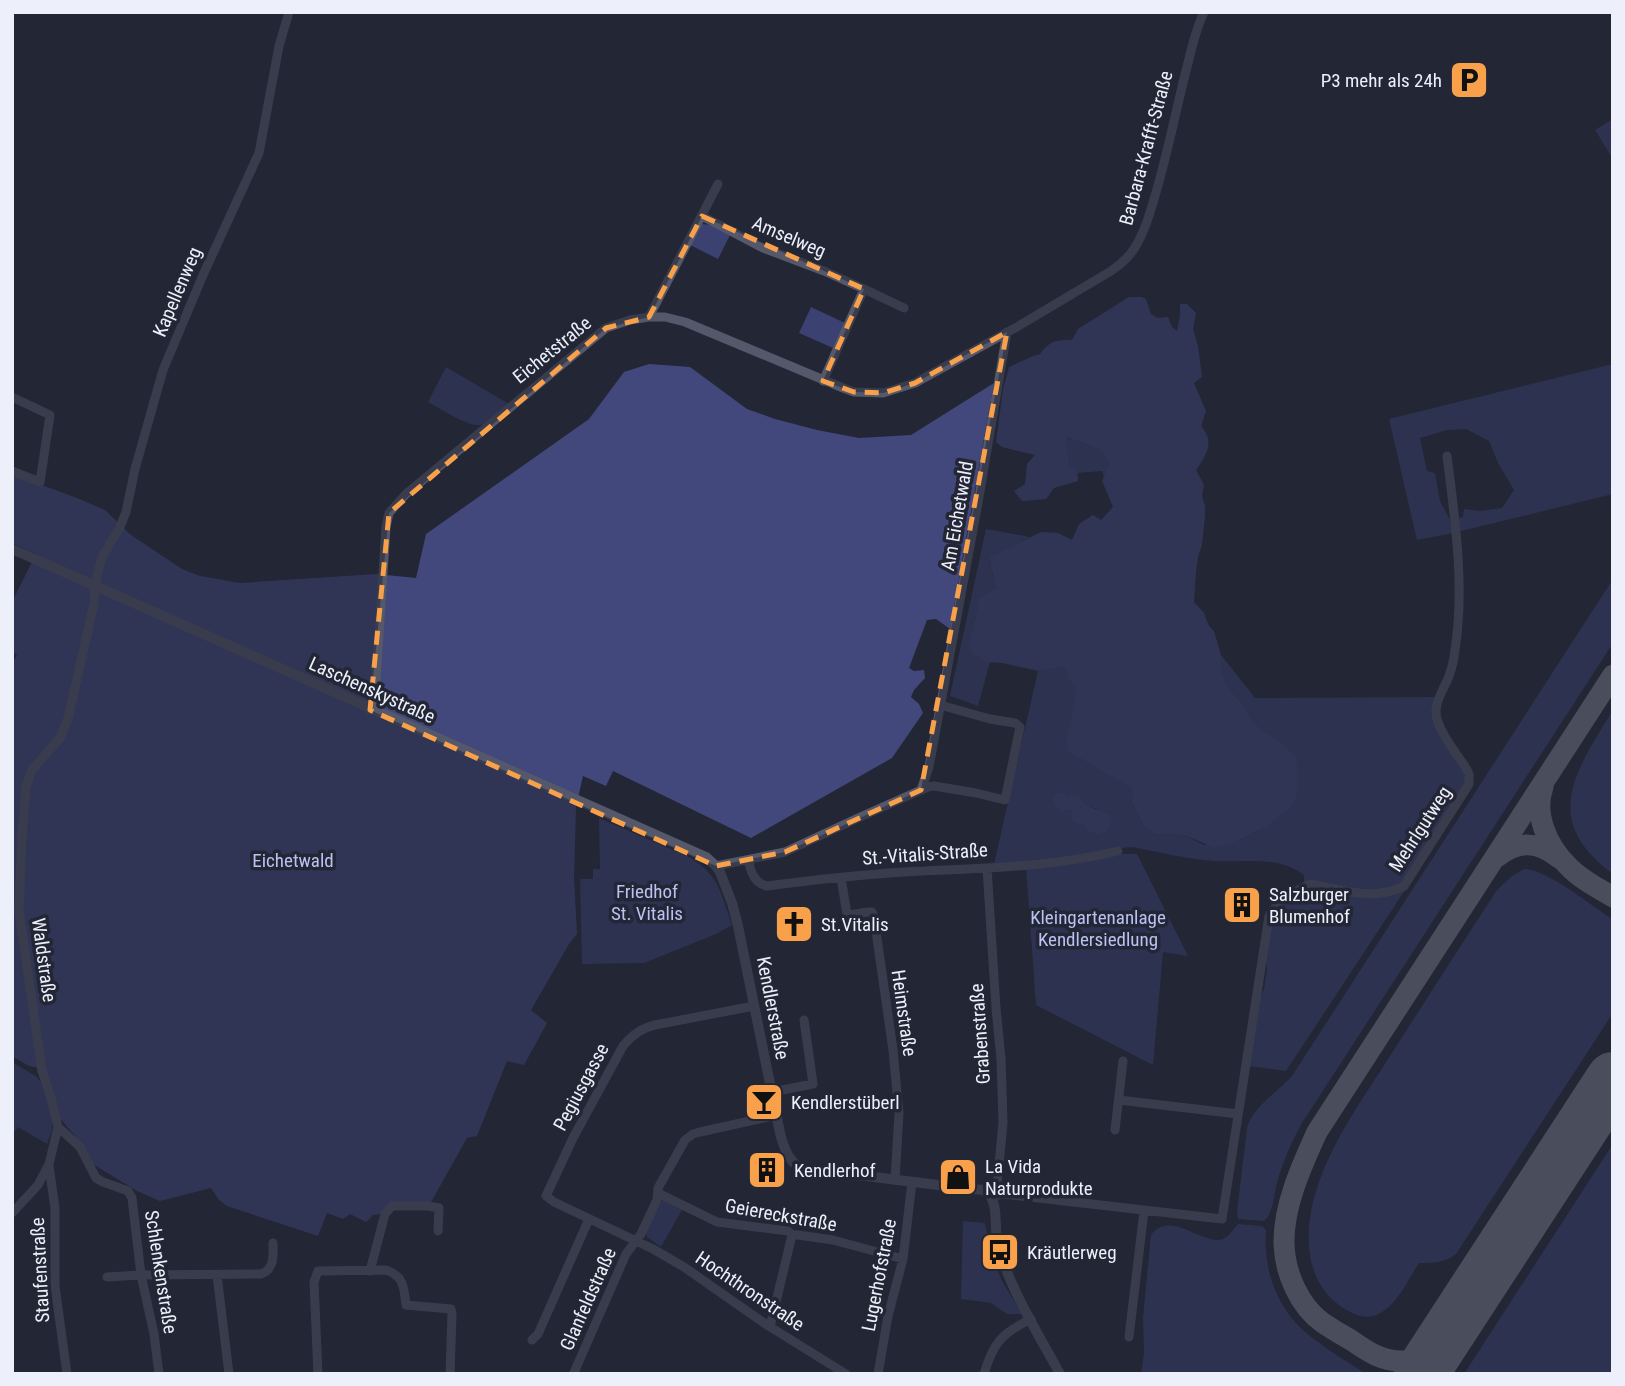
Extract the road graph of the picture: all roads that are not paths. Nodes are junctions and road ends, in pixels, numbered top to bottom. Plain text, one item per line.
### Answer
1 (289, 12) edge
2 (1204, 12) edge
3 (718, 184) dead end
4 (702, 216) junction
5 (1100, 278) joint
6 (864, 289) junction
7 (904, 308) dead end
8 (649, 317) junction
9 (1007, 332) junction
10 (823, 381) junction
11 (12, 397) edge
12 (1447, 456) dead end
13 (12, 471) edge
14 (12, 549) edge
15 (95, 585) junction
16 (940, 705) junction
17 (370, 709) junction
18 (921, 790) junction
19 (1118, 851) dead end
20 (748, 860) junction
21 (716, 866) junction
22 (987, 868) junction
23 (841, 878) junction
24 (754, 1006) junction
25 (804, 1020) dead end
26 (1123, 1061) dead end
27 (772, 1092) junction
28 (1119, 1100) junction
29 (1238, 1114) junction
30 (777, 1115) junction
31 (58, 1127) junction
32 (1115, 1130) dead end
33 (48, 1164) junction
34 (895, 1180) junction
35 (912, 1182) junction
36 (658, 1193) junction
37 (547, 1196) joint
38 (992, 1196) junction
39 (1144, 1211) junction
40 (12, 1213) edge
41 (589, 1219) junction
42 (1222, 1219) joint
43 (438, 1231) dead end
44 (792, 1235) junction
45 (634, 1241) junction
46 (273, 1242) dead end
47 (903, 1259) junction
48 (370, 1271) junction
49 (141, 1275) junction
50 (217, 1275) junction
51 (107, 1277) dead end
52 (1031, 1319) junction
53 (770, 1327) junction
54 (1129, 1337) dead end
55 (532, 1340) dead end
56 (575, 1373) edge
57 (68, 1374) edge
58 (159, 1374) edge
59 (229, 1374) edge
60 (318, 1374) edge
61 (450, 1374) edge
62 (846, 1374) edge
63 (878, 1374) edge
64 (984, 1374) edge
65 (1060, 1374) edge

1 - 15 street, Kapellenweg
2 - 5 street, Barbara-Krafft-Straße
3 - 4 street
4 - 6 street, Amselweg
4 - 8 street
5 - 9 street, Eichetstraße
6 - 7 street, Amselweg
6 - 10 street
8 - 10 street, Eichetstraße
8 - 17 street, Eichetstraße
9 - 10 street, Eichetstraße
9 - 16 street, Am Eichetwald
11 - 13 street
12 - 29 street, Mehrlgutweg
14 - 15 street, Laschenskystraße
15 - 17 street, Laschenskystraße
15 - 31 street, Waldstraße
16 - 18 street, Am Eichetwald
16 - 18 street
17 - 21 street, Laschenskystraße
18 - 20 street
19 - 22 street, St.-Vitalis-Straße
20 - 21 street
20 - 23 street, St.-Vitalis-Straße
21 - 24 street, Kendlerstraße
22 - 23 street, St.-Vitalis-Straße
22 - 38 street, Grabenstraße
23 - 34 street, Heimstraße
24 - 27 street, Kendlerstraße
24 - 37 street, Pegiusgasse
25 - 27 street
26 - 28 street
27 - 30 street, Kendlerstraße
28 - 29 street
28 - 32 street
29 - 42 street, Mehrlgutweg
30 - 34 street, Kendlerstraße
30 - 36 street, Glanfeldstraße
31 - 33 street, Waldstraße
31 - 49 street, Schlenkenstraße
33 - 40 street, Waldstraße
33 - 57 street, Staufenstraße
34 - 35 street, Kendlerstraße
35 - 38 street, Kendlerstraße
35 - 47 street, Lugerhofstraße
36 - 44 street, Geiereckstraße
36 - 45 street, Glanfeldstraße
37 - 41 street, Glanfeldstraße
38 - 39 street, Kendlerstraße
38 - 52 street
39 - 42 street, Kendlerstraße
39 - 54 street
41 - 45 street, Glanfeldstraße
41 - 55 street, Glanfeldstraße
43 - 48 street
44 - 47 street, Geiereckstraße
44 - 53 street
45 - 53 street, Hochthronstraße
45 - 56 street, Glanfeldstraße
46 - 50 street
47 - 63 street, Lugerhofstraße
48 - 60 street
48 - 61 street
49 - 50 street
49 - 51 street
49 - 58 street, Schlenkenstraße
50 - 59 street
52 - 64 street
52 - 65 street
53 - 62 street, Hochthronstraße

